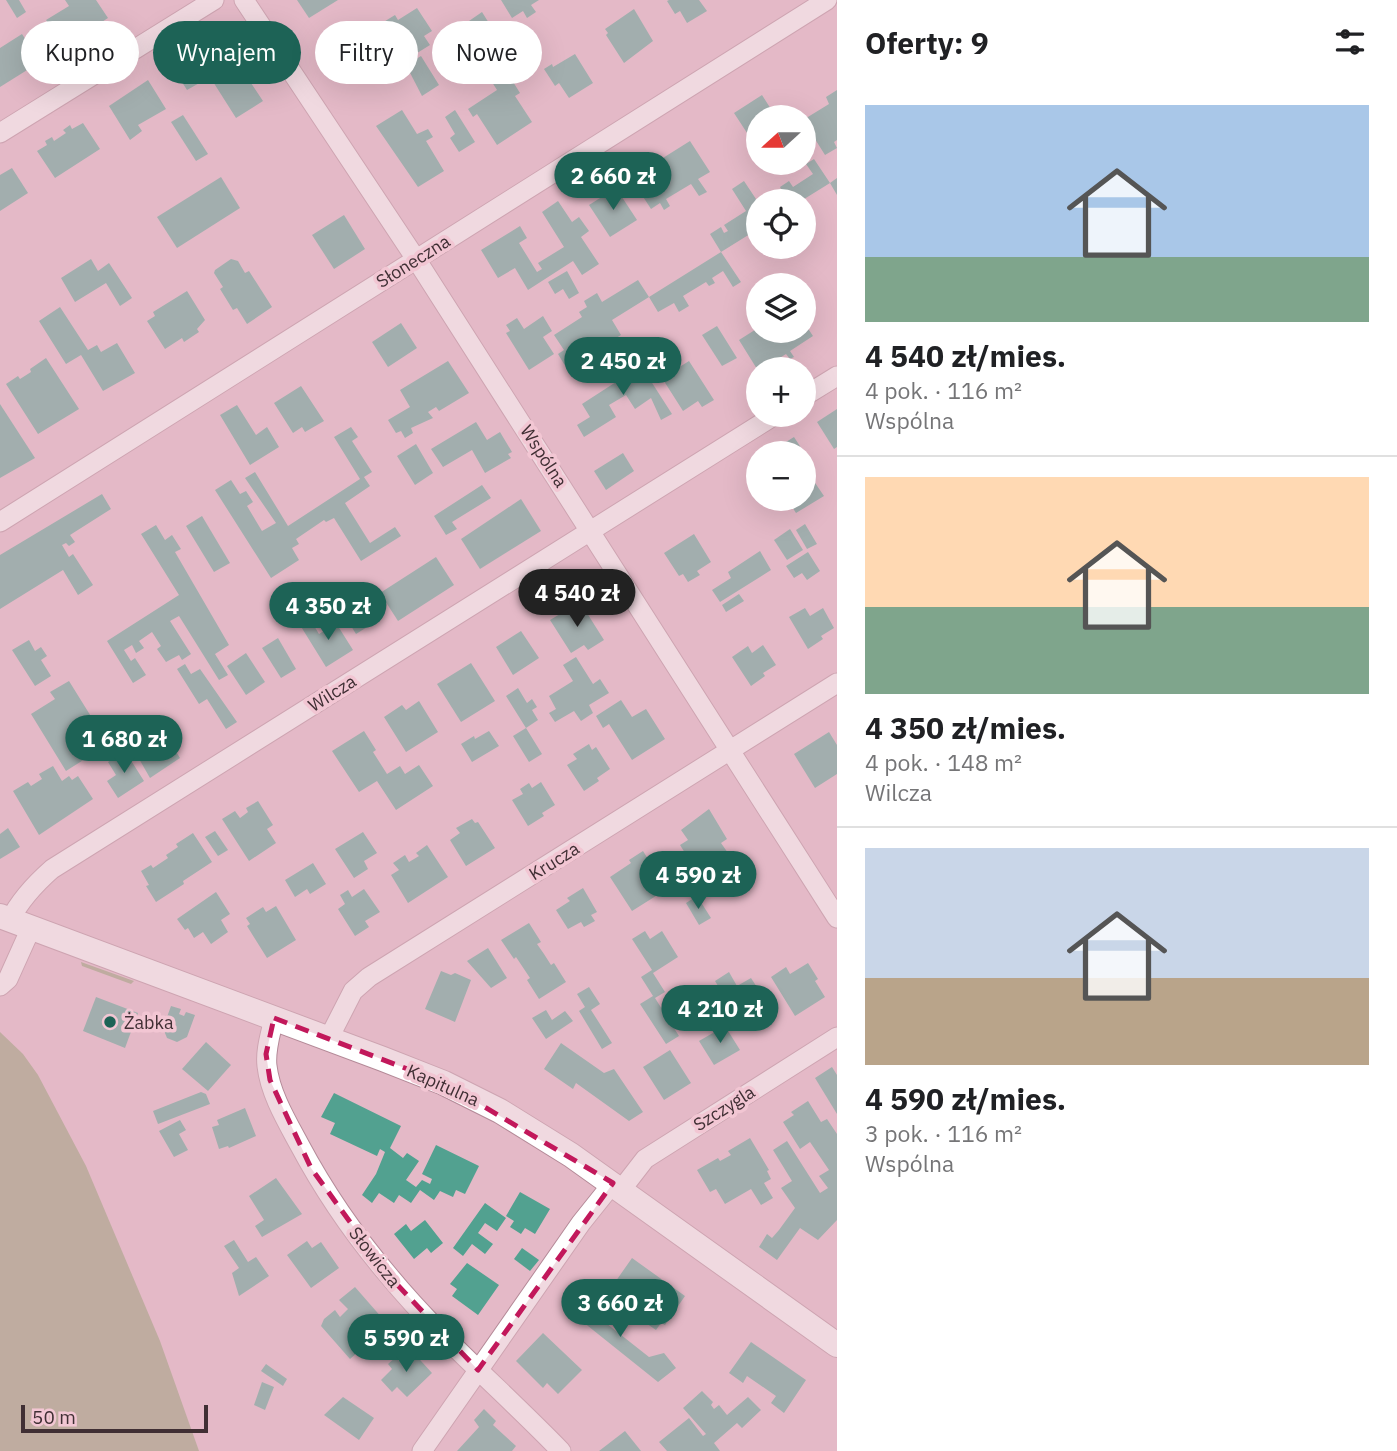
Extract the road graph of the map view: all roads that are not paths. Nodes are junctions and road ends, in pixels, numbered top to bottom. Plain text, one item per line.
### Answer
1 (214, 0) edge
2 (244, 0) edge
3 (827, 0) edge
4 (0, 133) edge
5 (416, 259) junction
6 (837, 376) edge
7 (816, 389) edge
8 (756, 427) edge
9 (0, 522) edge
10 (592, 530) junction
11 (837, 683) edge
12 (730, 750) junction
13 (837, 918) edge
14 (14, 921) edge
15 (0, 986) edge
16 (274, 1018) junction
17 (837, 1037) edge
18 (328, 1038) junction
19 (617, 1186) junction
20 (837, 1345) edge
21 (478, 1370) junction
22 (422, 1451) edge
23 (561, 1451) edge

1 - 4 street
2 - 5 street, Wspólna
3 - 5 street, Słoneczna
5 - 9 street, Słoneczna
5 - 10 street, Wspólna
6 - 7 street
8 - 10 street, Wilcza
10 - 12 street, Wspólna
10 - 14 street, Wilcza
11 - 12 street, Krucza
12 - 13 street, Wspólna
12 - 18 street, Krucza
14 - 15 street, Wilcza
14 - 16 street, Kapitulna
16 - 18 street, Kapitulna
16 - 21 street, Słowicza
17 - 19 street, Szczygla
18 - 19 street, Kapitulna
19 - 20 street, Kapitulna
19 - 21 street, Szczygla
21 - 22 street, Szczygla
21 - 23 street, Słowicza

